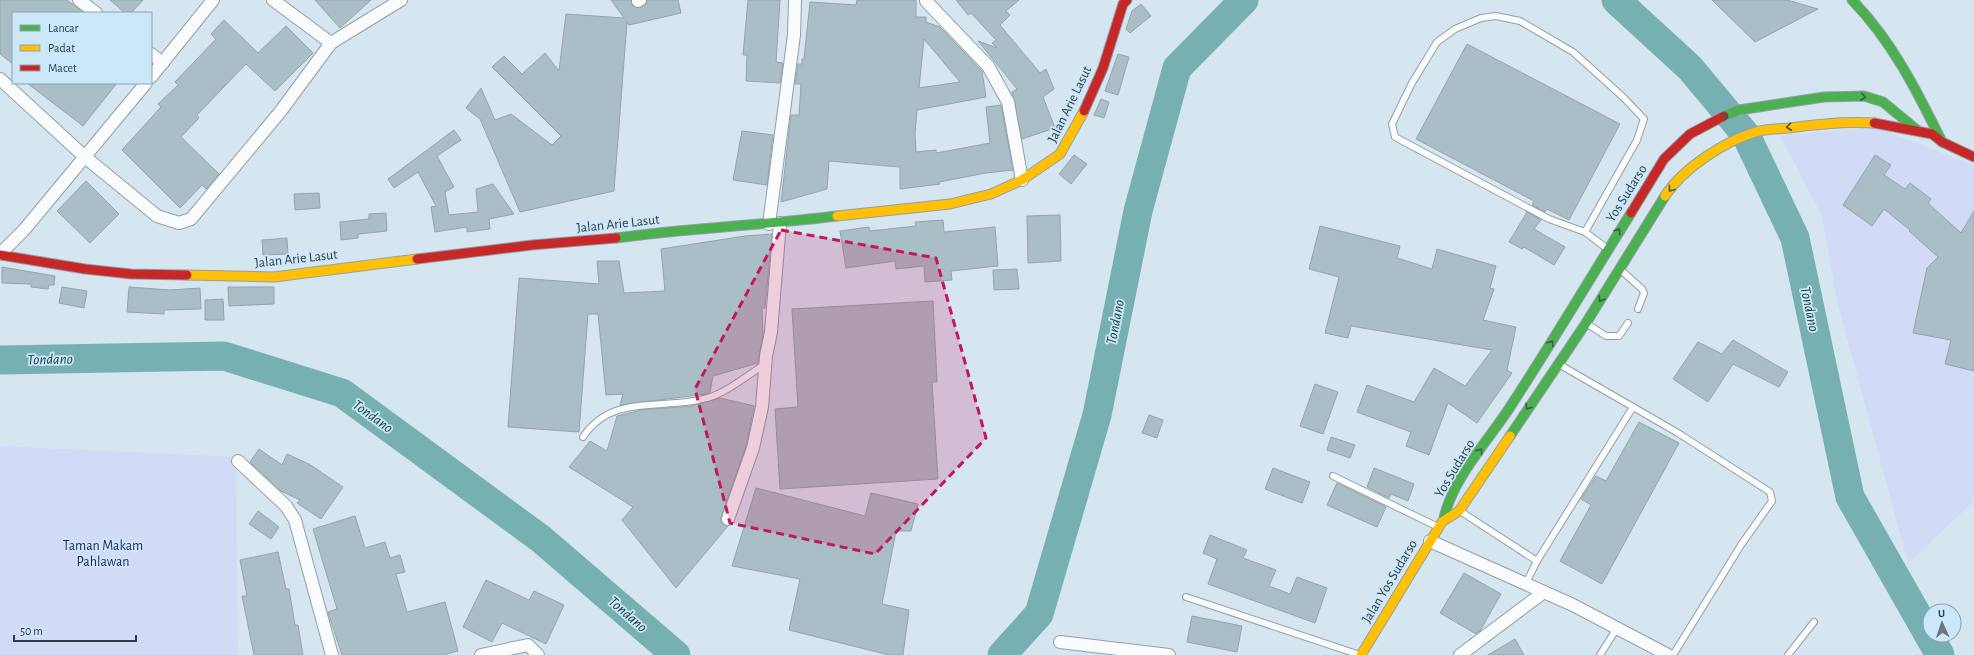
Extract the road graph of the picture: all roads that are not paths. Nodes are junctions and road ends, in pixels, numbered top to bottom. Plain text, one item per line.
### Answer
1 (79, 0) edge
2 (213, 0) edge
3 (273, 0) edge
4 (401, 0) edge
5 (795, 0) edge
6 (1127, 0) edge
7 (1852, 0) edge
8 (926, 1) dead end
9 (95, 12) edge
10 (331, 44) junction
11 (152, 55) edge
12 (163, 63) junction
13 (152, 76) edge
14 (0, 79) edge
15 (145, 84) edge
16 (1917, 130) junction
17 (1942, 142) junction
18 (85, 157) junction
19 (1974, 157) edge
20 (1022, 180) junction
21 (775, 224) junction
22 (1585, 232) junction
23 (1607, 248) junction
24 (0, 255) edge
25 (1611, 263) junction
26 (1638, 309) dead end
27 (1586, 323) junction
28 (1628, 323) dead end
29 (1557, 363) junction
30 (766, 364) junction
31 (1633, 407) junction
32 (583, 436) dead end
33 (238, 461) dead end
34 (1333, 476) dead end
35 (1460, 511) junction
36 (728, 519) dead end
37 (1441, 525) junction
38 (1430, 541) junction
39 (1537, 561) junction
40 (1526, 583) junction
41 (1544, 592) junction
42 (1186, 597) dead end
43 (1814, 622) dead end
44 (1617, 628) junction
45 (1060, 642) dead end
46 (332, 655) edge
47 (481, 655) edge
48 (538, 655) edge
49 (1169, 655) edge
50 (1361, 655) edge
51 (1460, 655) edge
52 (1600, 655) edge
53 (1668, 655) edge
54 (1673, 655) edge
55 (1788, 655) edge

1 - 9 street
2 - 12 street
3 - 10 street
4 - 10 street
5 - 21 street
6 - 20 main road, Jalan Arie Lasut
7 - 17 main road
8 - 20 street
10 - 18 street
11 - 12 street
12 - 13 street
14 - 18 street
15 - 18 street
16 - 17 main road, Yos Sudarso
23 -> 16 main road, Yos Sudarso
16 -> 25 main road, Yos Sudarso
17 - 19 main road, Yos Sudarso
18 - 24 street
20 - 21 main road, Jalan Arie Lasut
21 - 24 main road, Jalan Arie Lasut
21 - 30 street
22 - 22 lane
22 - 23 lane
23 - 25 main road, Yos Sudarso
25 - 26 lane
25 -> 27 main road, Yos Sudarso
37 -> 25 main road, Yos Sudarso
27 - 28 lane
27 - 29 main road, Yos Sudarso
29 - 31 lane
29 -> 35 main road, Yos Sudarso
30 - 32 lane
30 - 36 street
31 - 39 lane
31 - 54 lane
33 - 46 street
34 - 37 lane
35 - 37 main road, Yos Sudarso
35 - 39 lane
37 - 38 main road, Jalan Yos Sudarso
38 - 40 street
38 - 50 main road, Jalan Yos Sudarso
39 - 40 lane
40 - 41 street
41 - 44 street
41 - 51 street
42 - 50 lane
43 - 55 lane
44 - 52 lane
44 - 53 street
45 - 49 street
47 - 48 street

